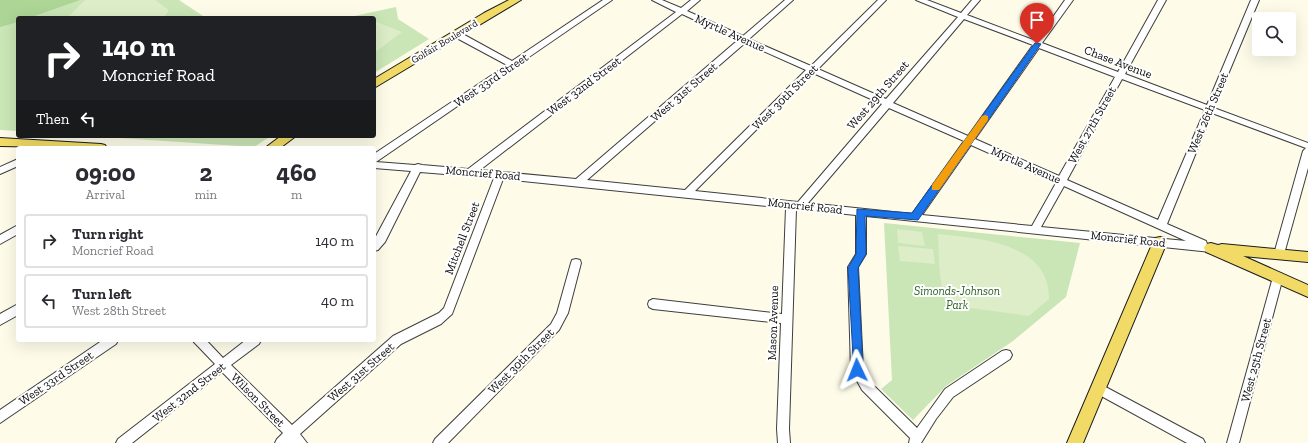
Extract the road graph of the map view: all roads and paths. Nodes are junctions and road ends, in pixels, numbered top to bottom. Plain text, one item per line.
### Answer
1 (516, 0) edge
2 (608, 0) edge
3 (656, 0) edge
4 (696, 0) edge
5 (789, 0) edge
6 (882, 0) edge
7 (920, 0) edge
8 (976, 0) edge
9 (1069, 0) edge
10 (1162, 0) edge
11 (1255, 0) edge
12 (681, 11) junction
13 (962, 16) junction
14 (456, 34) junction
15 (744, 39) junction
16 (1037, 44) junction
17 (513, 64) junction
18 (812, 70) junction
19 (1120, 75) junction
20 (376, 83) edge
21 (887, 103) junction
22 (1210, 109) junction
23 (287, 138) edge
24 (969, 140) junction
25 (0, 142) edge
26 (47, 146) edge
27 (274, 146) edge
28 (1308, 146) edge
29 (1308, 151) edge
30 (376, 158) edge
31 (16, 163) edge
32 (376, 165) edge
33 (418, 168) junction
34 (0, 172) edge
35 (471, 172) junction
36 (500, 175) junction
37 (1060, 181) junction
38 (578, 183) junction
39 (687, 194) junction
40 (795, 205) junction
41 (860, 212) junction
42 (915, 217) junction
43 (1161, 225) junction
44 (1035, 229) junction
45 (16, 230) edge
46 (0, 240) edge
47 (1160, 242) junction
48 (376, 245) edge
49 (1211, 248) junction
50 (1279, 254) junction
51 (1308, 257) edge
52 (576, 264) dead end
53 (1278, 277) junction
54 (1308, 291) edge
55 (653, 304) dead end
56 (16, 310) edge
57 (448, 311) joint
58 (786, 319) junction
59 (0, 320) edge
60 (109, 342) edge
61 (200, 342) edge
62 (252, 342) edge
63 (1006, 355) dead end
64 (222, 365) junction
65 (1098, 388) junction
66 (0, 417) edge
67 (292, 434) junction
68 (916, 440) edge
69 (122, 443) edge
70 (281, 443) edge
71 (301, 443) edge
72 (439, 443) edge
73 (784, 443) edge
74 (1075, 443) edge
75 (1199, 443) edge
76 (1233, 443) edge

1 - 14 main road, Golfair Boulevard
2 - 17 street, West 33rd Street
3 - 12 street, Myrtle Avenue
4 - 12 street, West 32nd Street
5 - 15 street, West 31st Street
6 - 18 street, West 30th Street
7 - 13 street, Chase Avenue
8 - 13 street, West 29th Street
9 - 16 street
10 - 19 street, West 27th Street
11 - 22 street, West 26th Street
12 - 15 street, Myrtle Avenue
12 - 35 street, West 32nd Street
13 - 16 street, Chase Avenue
13 - 21 street, West 29th Street
14 - 17 street
14 - 20 main road, Golfair Boulevard
15 - 18 street, Myrtle Avenue
15 - 38 street, West 31st Street
16 - 19 street, Chase Avenue
16 - 24 street
17 - 30 street, West 33rd Street
18 - 21 street, Myrtle Avenue
18 - 39 street, West 30th Street
19 - 22 street, Chase Avenue
19 - 37 street, West 27th Street
21 - 24 street, Myrtle Avenue
21 - 40 street, West 29th Street
22 - 28 street, Chase Avenue
22 - 43 street, West 26th Street
23 - 27 main road
24 - 37 street, Myrtle Avenue
24 - 42 street
25 - 26 main road
29 - 50 street
31 - 34 street
32 - 33 street, Moncrief Road
33 - 35 street, Moncrief Road
33 - 48 street
35 - 36 street, Moncrief Road
36 - 38 street, Moncrief Road
36 - 57 street, Mitchell Street
37 - 43 street, Myrtle Avenue
37 - 44 street, West 27th Street
38 - 39 street, Moncrief Road
39 - 40 street, Moncrief Road
40 - 41 street, Moncrief Road
40 - 58 street, Mason Avenue
41 - 42 street, Moncrief Road
41 - 68 street
42 - 44 street, Moncrief Road
43 - 49 street, Myrtle Avenue
44 - 47 street, Moncrief Road
45 - 46 street
47 - 49 street, Moncrief Road
47 - 65 main road
49 - 50 main road, Moncrief Road
49 - 53 main road, Myrtle Avenue
50 - 51 main road, Moncrief Road
52 - 72 street, West 30th Street
53 - 54 main road, Myrtle Avenue
53 - 76 street, West 25th Street
55 - 58 street
56 - 59 street
57 - 67 street, West 31st Street
58 - 73 street, Mason Avenue
60 - 66 street, West 33rd Street
61 - 64 street, Wilson Street
62 - 64 street, West 32nd Street
63 - 68 street
64 - 67 street, Wilson Street
64 - 69 street, West 32nd Street
65 - 74 main road
65 - 75 street
67 - 70 street, West 31st Street
67 - 71 street, Wilson Street

